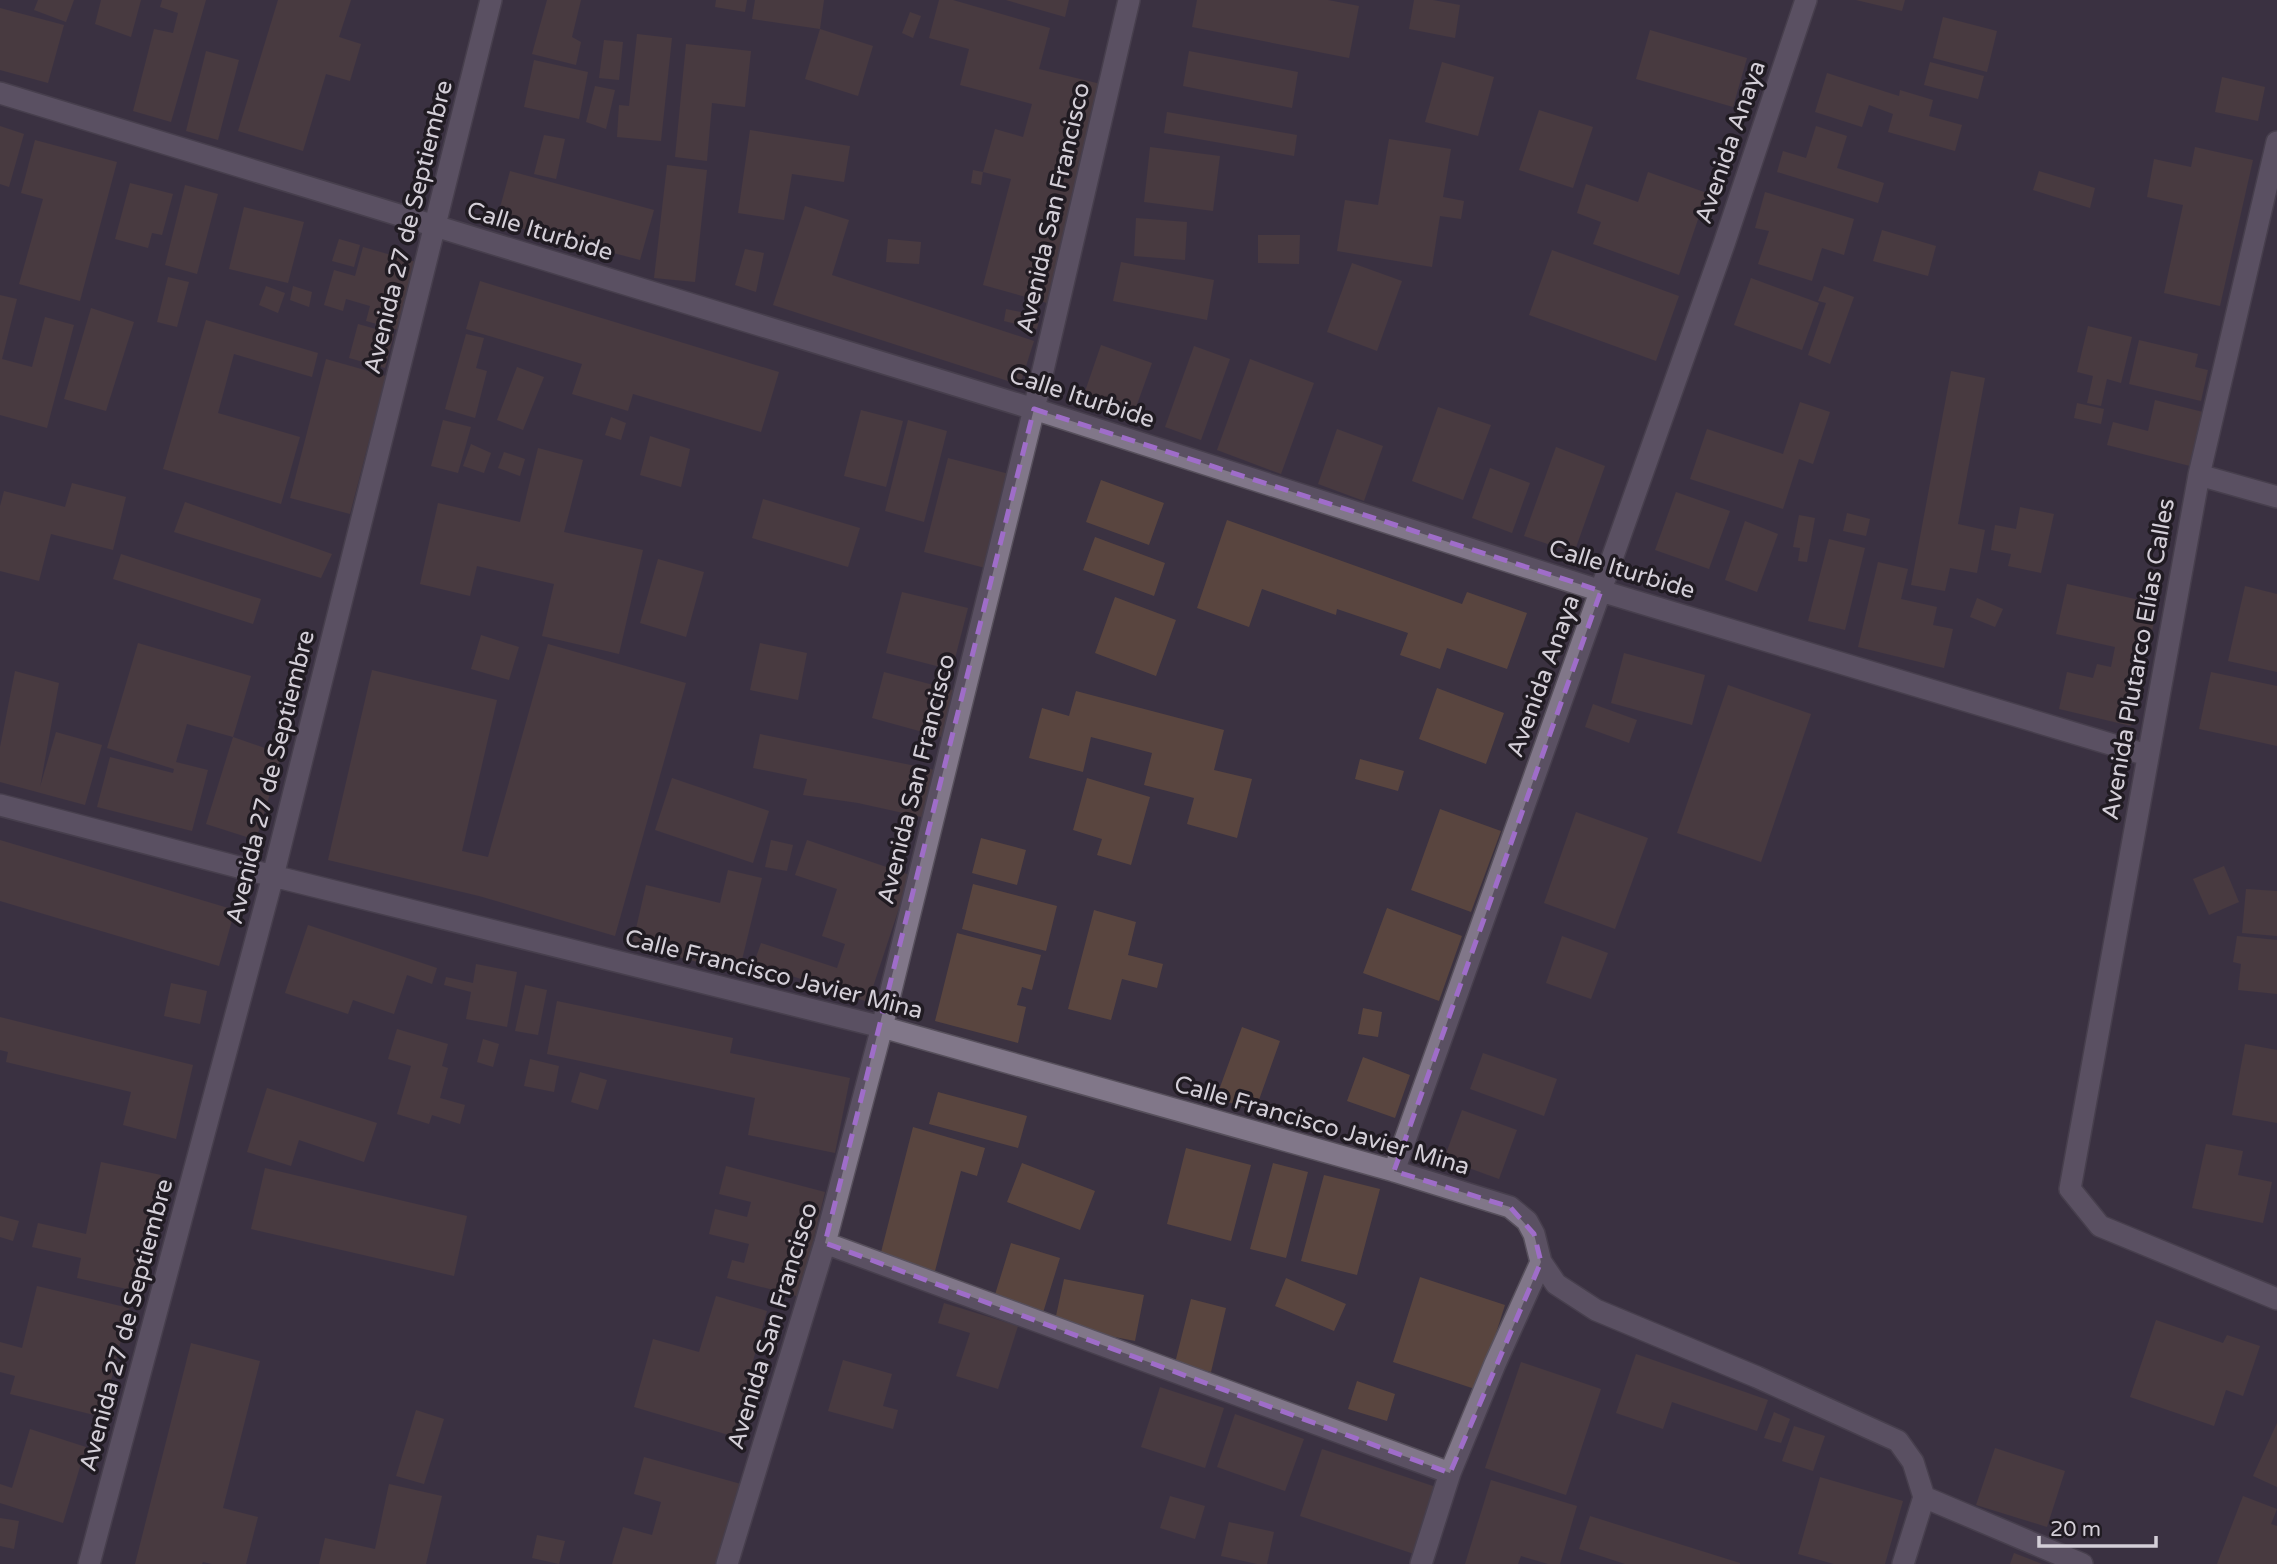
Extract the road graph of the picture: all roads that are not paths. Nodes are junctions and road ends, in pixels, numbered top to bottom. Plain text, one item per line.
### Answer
1 (491, 0) edge
2 (1129, 0) edge
3 (1805, 0) edge
4 (0, 93) edge
5 (2275, 156) edge
6 (436, 227) junction
7 (1034, 409) junction
8 (2199, 475) junction
9 (2277, 497) edge
10 (1601, 591) junction
11 (2147, 755) junction
12 (0, 805) edge
13 (273, 876) junction
14 (882, 1027) junction
15 (1394, 1171) junction
16 (825, 1243) junction
17 (1541, 1262) junction
18 (2277, 1299) edge
19 (1450, 1473) junction
20 (1924, 1497) junction
21 (89, 1564) edge
22 (727, 1564) edge
23 (1421, 1564) edge
24 (1903, 1564) edge
25 (2082, 1564) edge

1 - 6 street, Avenida 27 de Septiembre
2 - 7 street, Avenida San Francisco
3 - 10 street, Avenida Anaya
4 - 6 street, Calle Iturbide
5 - 8 street, Avenida Plutarco Elías Calles
6 - 7 street, Calle Iturbide
6 - 13 street, Avenida 27 de Septiembre
7 - 10 street, Calle Iturbide
7 - 14 street, Avenida San Francisco
8 - 9 street
8 - 11 street, Avenida Plutarco Elías Calles
10 - 11 street, Calle Iturbide
10 - 15 street, Avenida Anaya
11 - 18 street, Avenida Plutarco Elías Calles
12 - 13 street, Calle Francisco Javier Mina
13 - 14 street, Calle Francisco Javier Mina
13 - 21 street, Avenida 27 de Septiembre
14 - 15 street, Calle Francisco Javier Mina
14 - 16 street, Avenida San Francisco
15 - 17 street, Calle Francisco Javier Mina
16 - 19 street
16 - 22 street, Avenida San Francisco
17 - 19 street
17 - 20 street
19 - 23 street
20 - 24 street
20 - 25 street

